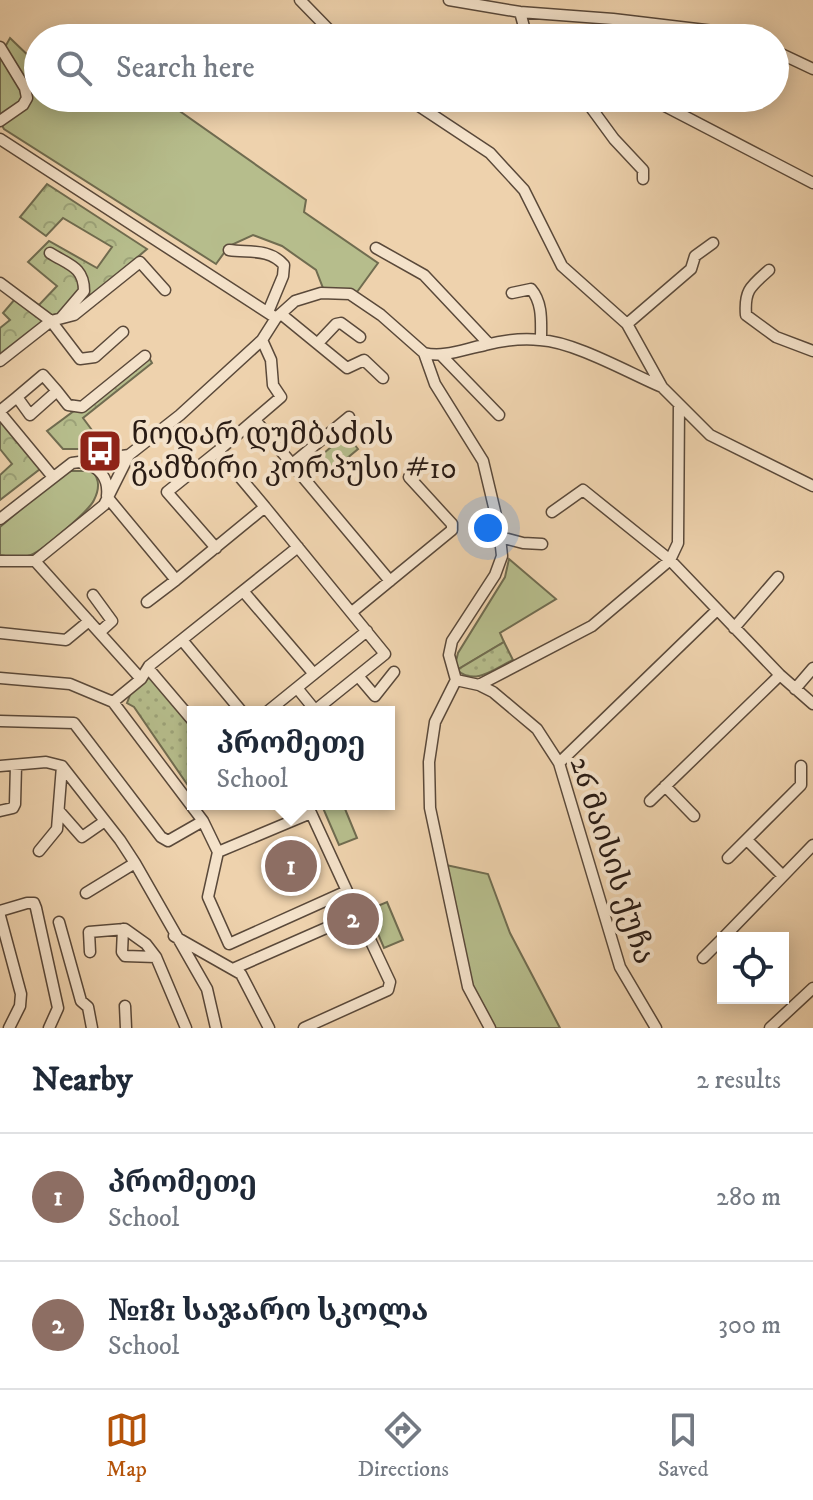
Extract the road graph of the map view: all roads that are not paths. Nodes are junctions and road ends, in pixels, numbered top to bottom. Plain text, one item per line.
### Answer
1 (300, 0) edge
2 (451, 0) edge
3 (520, 12) junction
4 (613, 19) junction
5 (323, 24) edge
6 (523, 24) edge
7 (616, 24) edge
8 (655, 24) edge
9 (0, 47) edge
10 (789, 58) edge
11 (813, 69) edge
12 (24, 86) edge
13 (24, 101) edge
14 (428, 112) edge
15 (594, 112) edge
16 (676, 112) edge
17 (0, 121) edge
18 (0, 139) edge
19 (643, 179) dead end
20 (813, 183) edge
21 (713, 243) dead end
22 (376, 248) dead end
23 (229, 250) dead end
24 (50, 253) dead end
25 (769, 270) dead end
26 (0, 283) edge
27 (165, 290) dead end
28 (512, 293) dead end
29 (275, 315) junction
30 (56, 320) junction
31 (627, 324) junction
32 (123, 332) dead end
33 (360, 337) dead end
34 (541, 339) junction
35 (262, 340) junction
36 (0, 343) edge
37 (318, 343) junction
38 (489, 344) junction
39 (813, 351) edge
40 (10, 353) junction
41 (424, 353) junction
42 (441, 355) junction
43 (145, 356) dead end
44 (0, 361) edge
45 (383, 378) dead end
46 (662, 387) junction
47 (57, 391) junction
48 (17, 397) junction
49 (679, 404) junction
50 (0, 412) edge
51 (499, 415) dead end
52 (349, 417) dead end
53 (255, 420) junction
54 (218, 451) junction
55 (129, 455) junction
56 (72, 463) junction
57 (292, 464) junction
58 (53, 477) junction
59 (409, 477) dead end
60 (813, 486) edge
61 (106, 502) junction
62 (265, 507) junction
63 (552, 512) dead end
64 (0, 519) edge
65 (500, 537) junction
66 (542, 544) dead end
67 (298, 547) junction
68 (216, 548) junction
69 (670, 560) junction
70 (1, 561) edge
71 (35, 561) junction
72 (778, 577) dead end
73 (176, 580) junction
74 (390, 581) junction
75 (243, 591) junction
76 (93, 595) dead end
77 (147, 602) dead end
78 (717, 610) junction
79 (352, 612) junction
80 (89, 621) junction
81 (734, 628) junction
82 (367, 631) junction
83 (100, 632) junction
84 (0, 633) edge
85 (182, 640) junction
86 (148, 668) junction
87 (813, 668) edge
88 (394, 672) dead end
89 (314, 674) junction
90 (780, 675) junction
91 (358, 676) junction
92 (0, 678) edge
93 (141, 679) junction
94 (456, 680) junction
95 (479, 685) junction
96 (297, 688) junction
97 (795, 689) junction
98 (113, 702) junction
99 (813, 704) edge
100 (237, 706) edge
101 (274, 706) edge
102 (318, 706) edge
103 (324, 706) edge
104 (187, 714) edge
105 (0, 721) edge
106 (559, 763) junction
107 (16, 765) junction
108 (0, 766) edge
109 (62, 766) junction
110 (801, 766) dead end
111 (665, 786) junction
112 (187, 800) edge
113 (650, 801) dead end
114 (195, 810) edge
115 (0, 811) edge
116 (60, 812) junction
117 (694, 816) dead end
118 (105, 821) junction
119 (203, 821) junction
120 (747, 840) junction
121 (813, 845) edge
122 (39, 851) dead end
123 (218, 852) junction
124 (728, 858) dead end
125 (135, 863) junction
126 (783, 876) junction
127 (86, 893) dead end
128 (0, 913) edge
129 (59, 922) dead end
130 (123, 929) junction
131 (729, 932) edge
132 (174, 936) junction
133 (717, 944) edge
134 (90, 952) dead end
135 (156, 957) junction
136 (703, 958) dead end
137 (235, 968) junction
138 (813, 988) edge
139 (125, 1006) dead end
140 (9, 1028) edge
141 (49, 1028) edge
142 (92, 1028) edge
143 (126, 1028) edge
144 (186, 1028) edge
145 (216, 1028) edge
146 (269, 1028) edge
147 (304, 1028) edge
148 (490, 1028) edge
149 (656, 1028) edge
150 (770, 1028) edge

1 - 5 street
2 - 3 street
3 - 4 street
3 - 6 street
4 - 7 street
4 - 8 street
9 - 12 street
10 - 11 street
13 - 17 street
14 - 31 street
15 - 19 street
16 - 20 street
18 - 29 street
21 - 31 street
22 - 38 street
23 - 29 street
24 - 30 street
25 - 39 street
26 - 30 street
27 - 30 street
28 - 34 street
29 - 35 street
29 - 37 street
29 - 41 street
30 - 32 street
30 - 40 street
31 - 46 street
33 - 37 street
34 - 38 street
34 - 46 street
35 - 53 street
35 - 55 street
36 - 40 street
37 - 45 street
38 - 42 street
40 - 44 street
41 - 42 street
41 - 65 street
42 - 51 street
43 - 47 street
46 - 49 street
47 - 48 street
47 - 48 street
48 - 50 street
49 - 60 street
49 - 69 street
50 - 58 street
52 - 57 street
53 - 54 street
53 - 57 street
54 - 62 street
54 - 68 street
55 - 56 street
55 - 61 street
56 - 58 street
56 - 61 street
57 - 74 street
58 - 64 street
59 - 74 street
61 - 71 street
61 - 73 street
62 - 67 street
62 - 68 street
63 - 69 street
65 - 66 street
65 - 94 street
67 - 75 street
67 - 79 street
68 - 73 street
69 - 78 street
69 - 95 street
70 - 71 street
71 - 80 street
72 - 81 street
73 - 77 street
74 - 79 street
75 - 85 street
75 - 89 street
76 - 83 street
78 - 81 street
78 - 106 street
79 - 82 street
80 - 83 street
80 - 84 street
81 - 90 street
82 - 89 street
82 - 91 street
83 - 93 street
85 - 86 street
85 - 100 street
86 - 93 street
86 - 104 street
87 - 97 street
88 - 91 street
89 - 96 street
90 - 97 street
90 - 111 street
91 - 103 street
92 - 98 street
93 - 98 street
94 - 95 street
94 - 148 street
95 - 106 street, 26 მაისის ქუჩა
96 - 101 street
96 - 102 street
97 - 99 street
98 - 112 street
105 - 119 street
106 - 149 street, 26 მაისის ქუჩა
107 - 108 street
107 - 109 street
107 - 115 street
109 - 116 street
109 - 118 street
110 - 120 street
111 - 113 street
111 - 117 street
114 - 119 street
116 - 118 street
116 - 122 street
118 - 125 street
119 - 123 street
120 - 124 street
120 - 126 street
121 - 126 street
123 - 123 street
125 - 127 street
125 - 132 street
126 - 131 street
128 - 140 street
128 - 141 street
129 - 142 street
130 - 134 street
130 - 135 street
130 - 135 street
132 - 137 street
132 - 145 street
133 - 136 street
135 - 144 street
137 - 146 street
137 - 147 street
138 - 150 street
139 - 143 street

